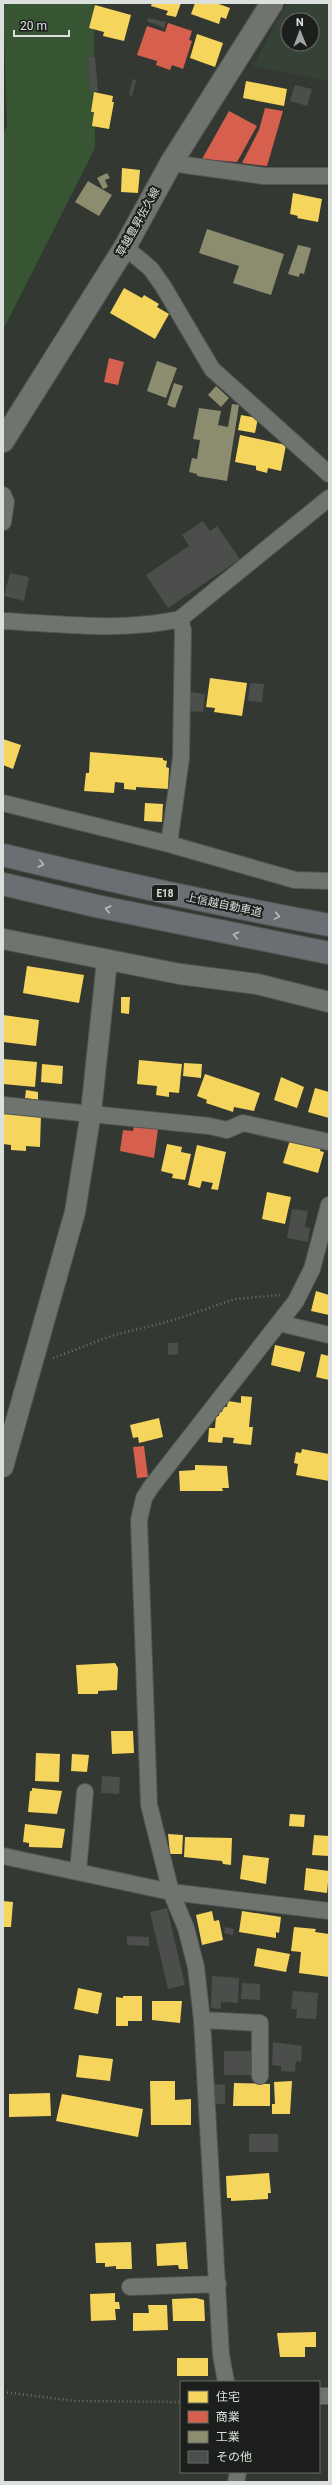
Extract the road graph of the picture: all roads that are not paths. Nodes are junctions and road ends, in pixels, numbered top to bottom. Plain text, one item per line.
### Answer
1 (272, 3) edge
2 (171, 163) junction
3 (329, 176) edge
4 (125, 247) junction
5 (3, 441) edge
6 (329, 474) edge
7 (3, 495) edge
8 (329, 498) edge
9 (3, 522) edge
10 (180, 619) junction
11 (3, 621) edge
12 (3, 803) edge
13 (169, 844) junction
14 (3, 855) edge
15 (329, 880) edge
16 (3, 884) edge
17 (329, 925) edge
18 (3, 939) edge
19 (329, 953) edge
20 (107, 961) junction
21 (329, 1002) edge
22 (3, 1105) edge
23 (91, 1112) junction
24 (329, 1142) edge
25 (329, 1205) edge
26 (279, 1323) junction
27 (329, 1335) edge
28 (3, 1467) edge
29 (85, 1792) dead end
30 (3, 1856) edge
31 (78, 1872) junction
32 (171, 1892) junction
33 (329, 1911) edge
34 (202, 2020) junction
35 (260, 2076) dead end
36 (218, 2284) junction
37 (130, 2287) dead end
38 (226, 2381) edge

1 - 2 main road, 草越豊昇佐久線
2 - 3 street
2 - 4 main road, 草越豊昇佐久線
4 - 5 main road, 草越豊昇佐久線
4 - 6 street
7 - 9 street
8 - 10 street
10 - 11 street
10 - 13 street
12 - 13 street
13 - 15 street
14 -> 17 highway, 上信越自動車道 / E18
19 -> 16 highway, E18
18 - 20 street
20 - 21 street
20 - 23 street
22 - 23 street
23 - 24 street
23 - 28 street
25 - 26 street
26 - 27 street
26 - 32 street
29 - 31 street
30 - 31 street
31 - 32 street
32 - 33 street
32 - 34 street
34 - 35 street
34 - 36 street
36 - 37 street
36 - 38 street

